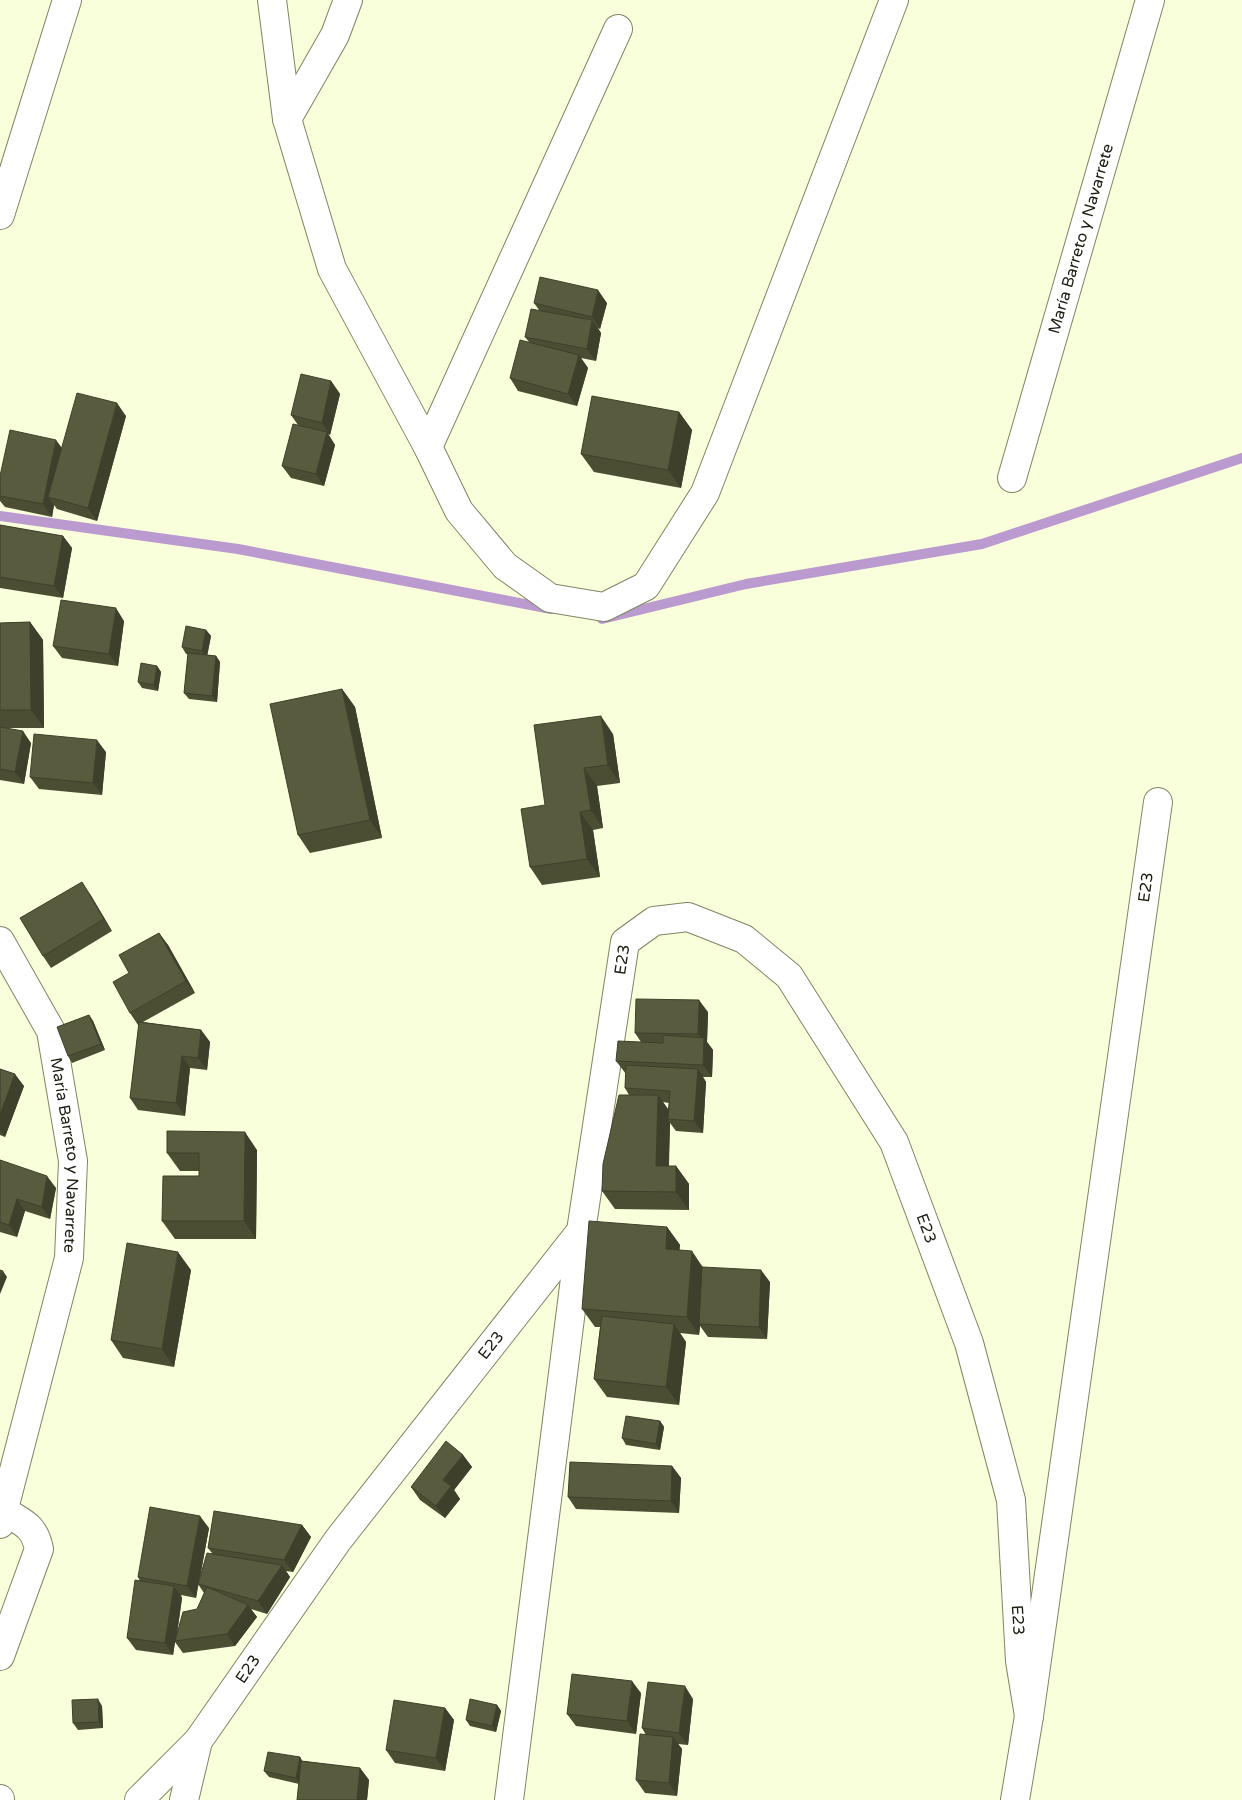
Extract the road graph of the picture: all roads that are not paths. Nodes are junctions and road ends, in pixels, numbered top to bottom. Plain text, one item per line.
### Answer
1 (67, 0) edge
2 (272, 0) edge
3 (348, 0) edge
4 (894, 0) edge
5 (1150, 0) edge
6 (618, 29) dead end
7 (287, 119) junction
8 (0, 215) edge
9 (428, 447) junction
10 (1012, 478) dead end
11 (1158, 802) dead end
12 (0, 940) edge
13 (581, 1231) junction
14 (1, 1511) edge
15 (0, 1656) edge
16 (1029, 1716) junction
17 (198, 1741) junction
18 (139, 1800) edge
19 (184, 1800) edge
20 (509, 1800) edge
21 (1015, 1800) edge

1 - 8 street
2 - 7 street
3 - 7 street
4 - 9 street
5 - 10 street, María Barreto y Navarrete
6 - 9 street
7 - 9 street
11 - 16 street, E23
12 - 14 street, María Barreto y Navarrete
13 - 16 street, E23
13 - 17 street, E23
13 - 20 street
14 - 15 street
16 - 21 street, E23
17 - 18 street, E23
17 - 19 street

